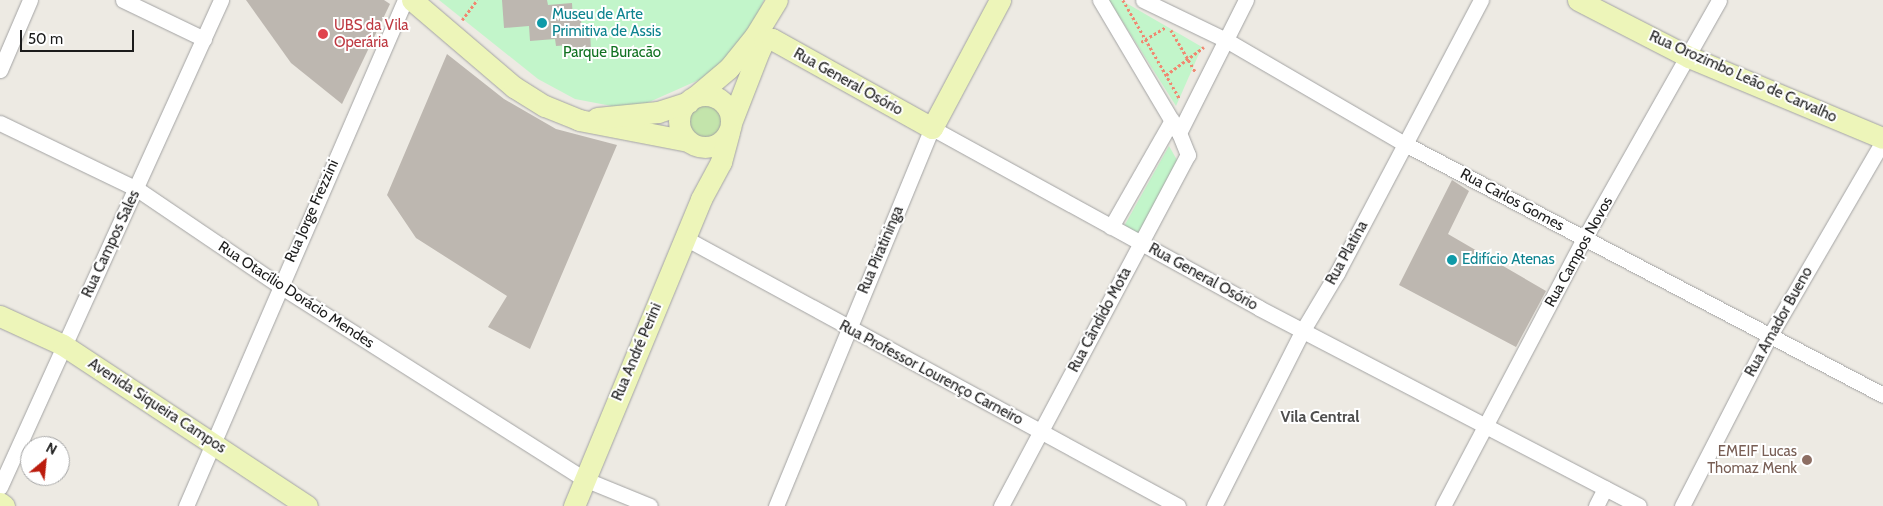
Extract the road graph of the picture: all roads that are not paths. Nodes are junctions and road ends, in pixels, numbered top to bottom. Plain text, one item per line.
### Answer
1 (30, 0) edge
2 (123, 0) edge
3 (221, 0) edge
4 (405, 0) edge
5 (412, 0) edge
6 (777, 0) edge
7 (1000, 0) edge
8 (1100, 0) edge
9 (1246, 0) edge
10 (1481, 0) edge
11 (1578, 0) edge
12 (1720, 0) edge
13 (1150, 3) edge
14 (204, 38) junction
15 (1222, 38) junction
16 (772, 39) joint
17 (1689, 57) junction
18 (0, 70) edge
19 (692, 99) junction
20 (580, 120) junction
21 (0, 123) edge
22 (1175, 126) junction
23 (730, 128) junction
24 (932, 128) junction
25 (1883, 140) edge
26 (690, 143) junction
27 (1405, 144) junction
28 (137, 189) junction
29 (701, 198) junction
30 (1111, 227) junction
31 (685, 238) junction
32 (1584, 239) junction
33 (1141, 242) junction
34 (280, 286) junction
35 (0, 316) edge
36 (848, 328) junction
37 (1303, 330) junction
38 (1769, 337) junction
39 (63, 345) junction
40 (1883, 395) edge
41 (1486, 424) junction
42 (1041, 432) junction
43 (212, 441) junction
44 (584, 479) junction
45 (0, 487) edge
46 (1605, 488) junction
47 (0, 504) edge
48 (4, 506) edge
49 (186, 506) edge
50 (307, 506) edge
51 (574, 506) edge
52 (650, 506) edge
53 (776, 506) edge
54 (1001, 506) edge
55 (1178, 506) edge
56 (1214, 506) edge
57 (1443, 506) edge
58 (1596, 506) edge
59 (1639, 506) edge
60 (1682, 506) edge

1 - 18 street
2 - 14 street
3 - 14 street, Rua Campos Sales
4 - 34 street, Rua Jorge Frezzini
5 - 20 main road
6 - 19 main road
7 - 24 main road, Rua Piratininga
8 - 22 street
9 - 15 street
10 - 27 street, Rua Platina
11 - 17 main road, Rua Orozimbo Leão de Carvalho
12 - 17 street, Rua Campos Novos
13 - 15 street, Rua Carlos Gomes
14 - 28 street, Rua Campos Sales
15 - 22 street
15 - 27 street, Rua Carlos Gomes
16 - 23 main road, Rua André Perini
16 - 24 main road, Rua General Osório
17 - 25 main road, Rua Orozimbo Leão de Carvalho
17 - 32 street, Rua Campos Novos
19 - 20 main road
19 - 23 main road
19 - 26 main road
20 - 26 main road
21 - 28 street, Rua Otacílio Dorácio Mendes
22 - 30 street
22 - 33 street, Rua Cândido Mota
23 - 26 main road
23 - 29 main road, Rua André Perini
24 - 30 street, Rua General Osório
24 - 36 street, Rua Piratininga
25 - 38 street, Rua Amador Bueno
26 - 29 main road, Rua André Perini
27 - 32 street, Rua Carlos Gomes
27 - 37 street, Rua Platina
28 - 34 street, Rua Otacílio Dorácio Mendes
28 - 39 street, Rua Campos Sales
29 - 31 main road, Rua André Perini
30 - 33 street, Rua General Osório
31 - 36 street, Rua Professor Lourenço Carneiro
31 - 44 main road, Rua André Perini
32 - 38 street, Rua Carlos Gomes
32 - 41 street, Rua Campos Novos
33 - 37 street, Rua General Osório
33 - 42 street, Rua Cândido Mota
34 - 43 street, Rua Jorge Frezzini
34 - 44 street, Rua Otacílio Dorácio Mendes
35 - 39 main road, Avenida Siqueira Campos
36 - 42 street, Rua Professor Lourenço Carneiro
36 - 53 street, Rua Piratininga
37 - 41 street, Rua General Osório
37 - 56 street, Rua Platina
38 - 40 street, Rua Carlos Gomes
38 - 60 street, Rua Amador Bueno
39 - 43 main road, Avenida Siqueira Campos
39 - 45 street, Rua Campos Sales
41 - 46 street, Rua General Osório
41 - 57 street, Rua Campos Novos
42 - 54 street, Rua Cândido Mota
42 - 55 street, Rua Professor Lourenço Carneiro
43 - 49 street, Rua Jorge Frezzini
43 - 50 main road, Avenida Siqueira Campos
44 - 51 main road, Rua André Perini
44 - 52 street, Rua Otacílio Dorácio Mendes
46 - 58 street
46 - 59 street, Rua General Osório
47 - 48 main road

